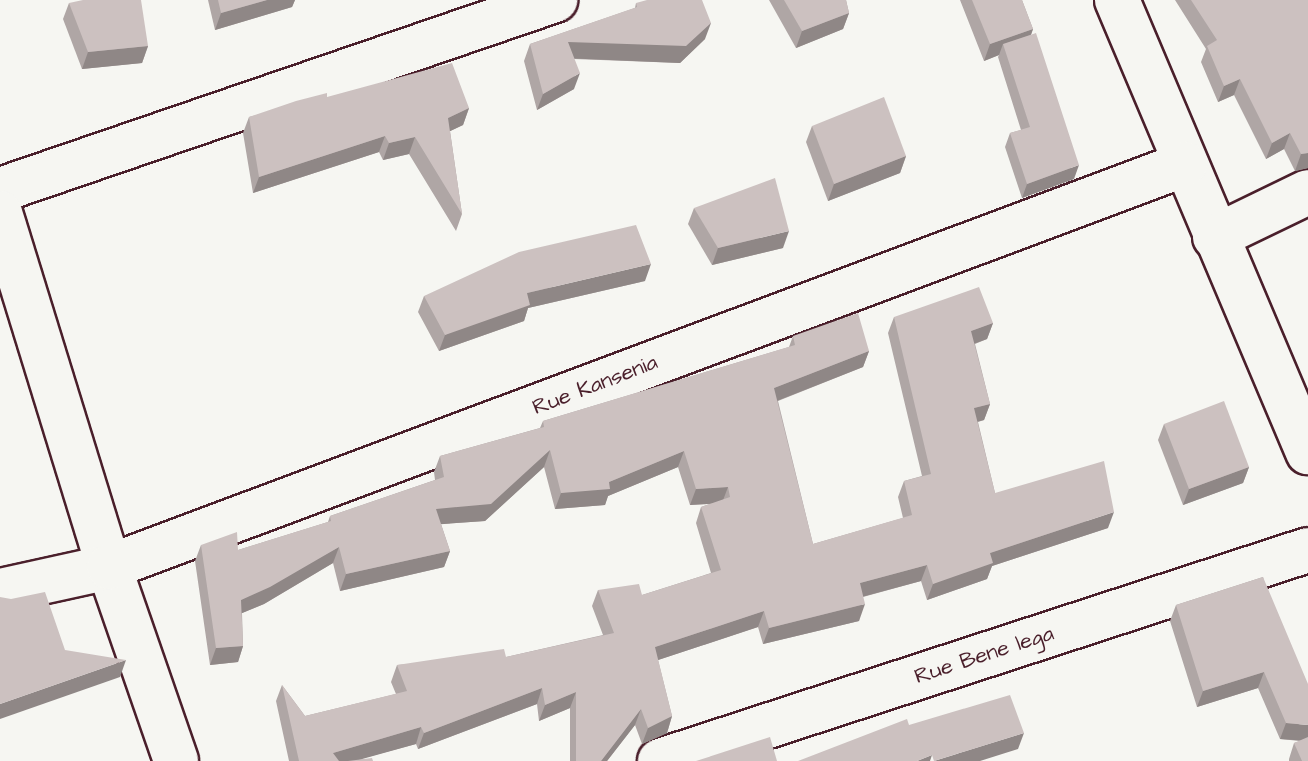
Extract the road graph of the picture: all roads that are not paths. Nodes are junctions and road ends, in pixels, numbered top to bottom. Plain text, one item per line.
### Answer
1 (555, 0) edge
2 (1117, 0) edge
3 (1185, 164) junction
4 (0, 190) edge
5 (1308, 192) edge
6 (0, 213) edge
7 (1215, 237) junction
8 (1308, 452) edge
9 (1308, 550) edge
10 (109, 567) junction
11 (0, 591) edge
12 (176, 761) edge
13 (660, 761) edge

1 - 4 street
2 - 3 street
3 - 7 street
3 - 10 street, Rue Kansenia
5 - 7 street
6 - 10 street
7 - 8 street
9 - 13 street, Rue Bene lega
10 - 11 street, Rue Kansenia
10 - 12 street

